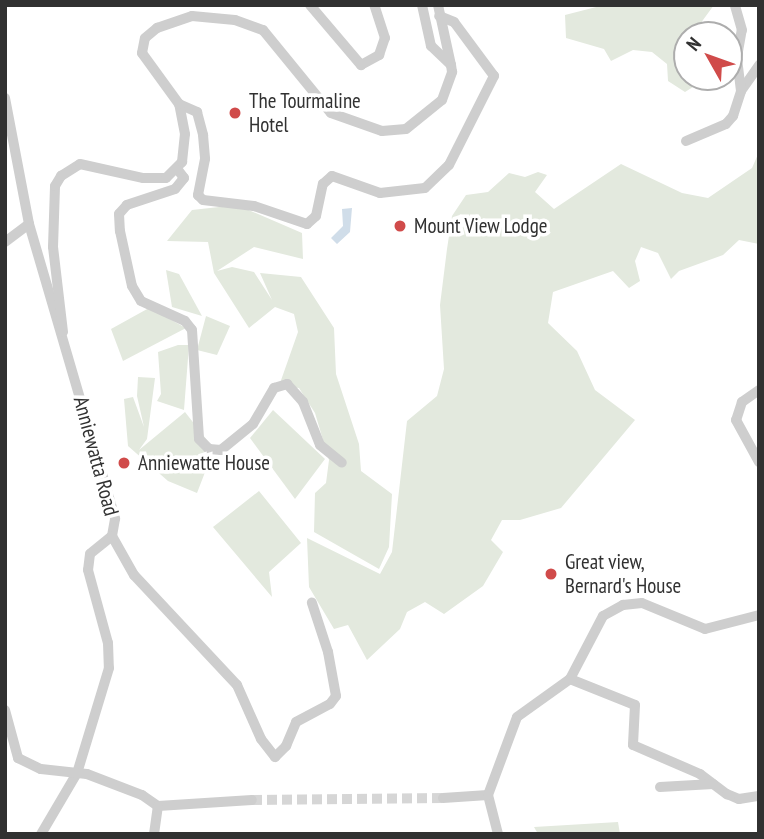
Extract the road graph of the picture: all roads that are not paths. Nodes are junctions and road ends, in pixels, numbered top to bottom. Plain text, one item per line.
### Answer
1 (310, 5) edge
2 (374, 5) edge
3 (422, 5) edge
4 (438, 11) edge
5 (451, 65) junction
6 (759, 65) edge
7 (743, 88) edge
8 (741, 91) edge
9 (5, 98) edge
10 (179, 104) junction
11 (686, 141) dead end
12 (178, 170) junction
13 (29, 224) junction
14 (5, 242) edge
15 (62, 332) junction
16 (759, 390) edge
17 (759, 462) edge
18 (342, 463) dead end
19 (112, 536) junction
20 (312, 603) dead end
21 (759, 615) edge
22 (570, 679) junction
23 (5, 710) edge
24 (76, 773) junction
25 (713, 784) junction
26 (660, 787) dead end
27 (488, 795) junction
28 (759, 796) edge
29 (443, 798) tunnel mouth
30 (252, 800) tunnel mouth
31 (158, 806) junction
32 (41, 834) edge
33 (154, 834) edge
34 (498, 834) edge

1 - 2 street
3 - 5 street
4 - 5 street
4 - 10 street
5 - 10 street
6 - 7 street
8 - 11 street
9 - 13 street, Anniewatta Road
10 - 12 street
12 - 15 street
12 - 18 street
13 - 14 street
13 - 15 street, Anniewatta Road
15 - 19 street, Anniewatta Road
16 - 17 street
19 - 20 street
19 - 24 street, Anniewatta Road
21 - 22 street
22 - 25 street
22 - 27 street
23 - 24 street
24 - 31 street
24 - 32 street
25 - 26 street
25 - 28 street
27 - 29 street
27 - 34 street
30 - 31 street
31 - 33 street

